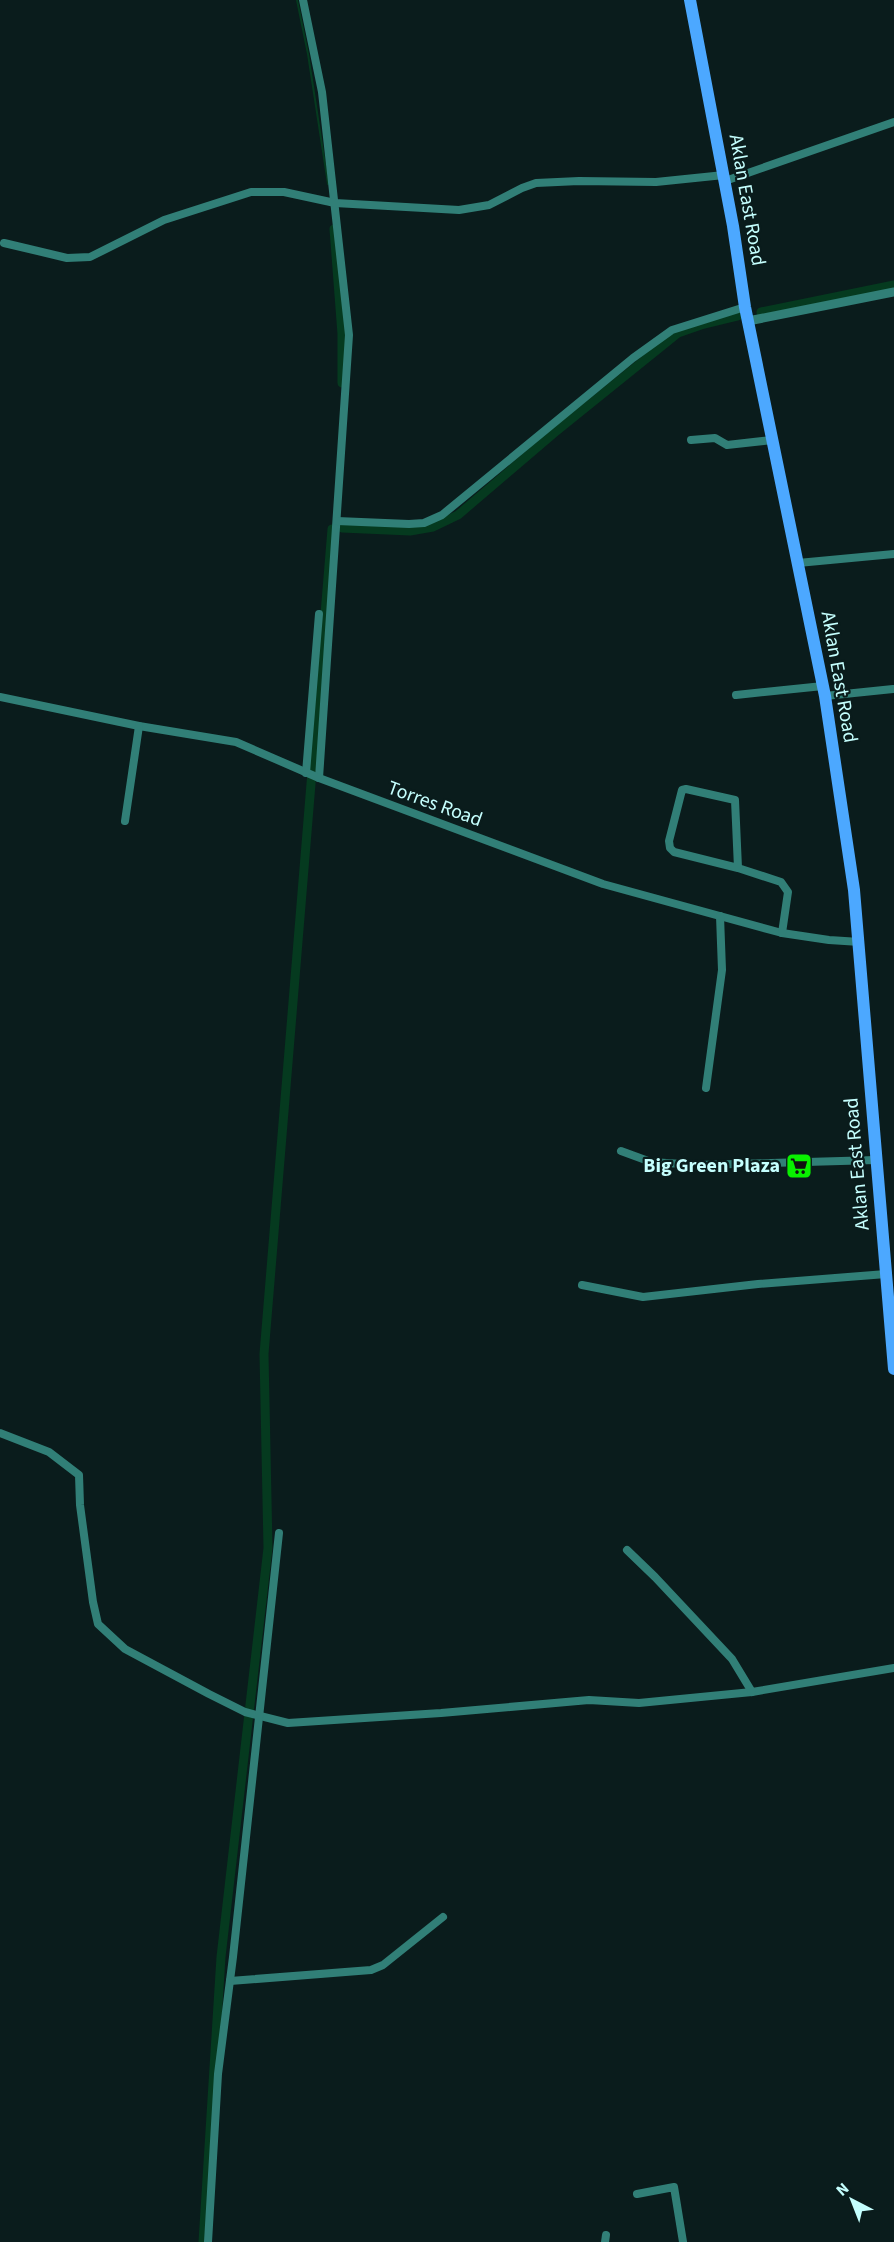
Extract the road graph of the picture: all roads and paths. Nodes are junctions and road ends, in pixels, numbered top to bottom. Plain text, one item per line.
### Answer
1 (303, 0) edge
2 (690, 0) edge
3 (894, 122) edge
4 (724, 178) junction
5 (335, 203) junction
6 (1, 242) edge
7 (894, 292) edge
8 (745, 307) junction
9 (748, 321) junction
10 (691, 440) dead end
11 (772, 440) junction
12 (337, 521) junction
13 (894, 554) edge
14 (798, 563) junction
15 (319, 614) dead end
16 (893, 690) edge
17 (824, 691) junction
18 (736, 695) dead end
19 (0, 697) edge
20 (139, 726) junction
21 (312, 775) junction
22 (125, 820) dead end
23 (738, 868) junction
24 (720, 916) junction
25 (782, 933) junction
26 (860, 942) junction
27 (706, 1088) dead end
28 (621, 1151) dead end
29 (876, 1160) junction
30 (886, 1274) junction
31 (582, 1285) dead end
32 (894, 1369) edge
33 (0, 1433) edge
34 (279, 1533) dead end
35 (627, 1550) dead end
36 (894, 1668) edge
37 (752, 1692) junction
38 (258, 1715) junction
39 (443, 1917) dead end
40 (230, 1981) junction
41 (637, 2194) dead end
42 (207, 2242) edge
43 (683, 2242) edge

1 - 5 street
2 - 4 main road, Aklan East Road
3 - 4 street
4 - 5 street
4 - 8 main road, Aklan East Road
5 - 6 street
5 - 12 street
7 - 9 street
8 - 9 main road, Aklan East Road
8 - 12 street
9 - 11 main road, Aklan East Road
10 - 11 street
11 - 14 main road, Aklan East Road
12 - 21 street
13 - 14 street
14 - 17 main road, Aklan East Road
15 - 21 street
16 - 17 street
17 - 18 street
17 - 26 main road, Aklan East Road
19 - 20 street, Torres Road
20 - 21 street, Torres Road
20 - 22 street
21 - 24 street, Torres Road
23 - 23 street
23 - 25 street
24 - 25 street, Torres Road
24 - 27 street
25 - 26 street, Torres Road
26 - 29 main road, Aklan East Road
28 - 29 street
29 - 30 main road, Aklan East Road
30 - 31 street
30 - 32 main road, Aklan East Road
33 - 38 street
34 - 38 street
35 - 37 street
36 - 37 street
37 - 38 street
38 - 40 street
39 - 40 street
40 - 42 street
41 - 43 street

